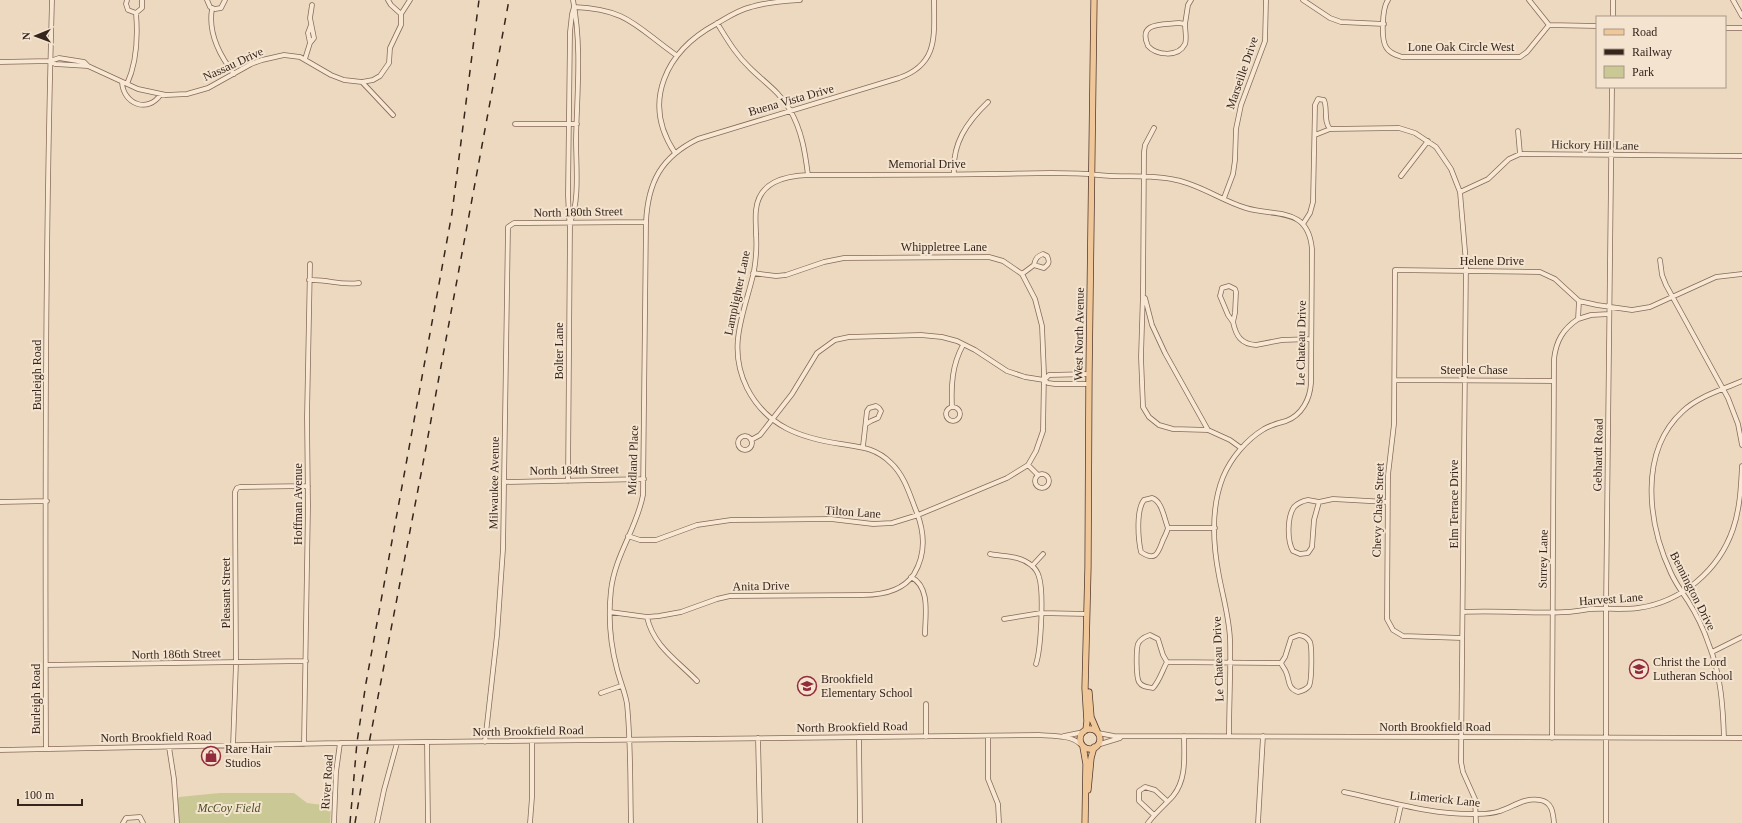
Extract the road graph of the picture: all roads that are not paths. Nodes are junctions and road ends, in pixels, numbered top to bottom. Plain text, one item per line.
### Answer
1 (52, 0) edge
2 (127, 0) edge
3 (142, 0) edge
4 (207, 0) edge
5 (225, 0) edge
6 (388, 0) edge
7 (410, 0) edge
8 (573, 0) edge
9 (800, 0) edge
10 (934, 0) edge
11 (1094, 0) edge
12 (1191, 0) edge
13 (1266, 0) edge
14 (1303, 0) edge
15 (1388, 0) edge
16 (1529, 0) edge
17 (1613, 0) edge
18 (1733, 0) edge
19 (312, 5) dead end
20 (212, 8) junction
21 (574, 8) junction
22 (136, 13) junction
23 (401, 14) junction
24 (1613, 16) edge
25 (1742, 16) edge
26 (717, 23) junction
27 (1184, 24) junction
28 (1384, 24) junction
29 (1549, 25) junction
30 (1596, 26) edge
31 (1726, 28) edge
32 (1742, 28) edge
33 (676, 55) junction
34 (305, 59) junction
35 (50, 61) junction
36 (0, 62) edge
37 (234, 74) junction
38 (122, 82) junction
39 (362, 82) junction
40 (127, 84) junction
41 (1612, 88) edge
42 (161, 94) junction
43 (988, 102) dead end
44 (791, 111) junction
45 (393, 115) dead end
46 (515, 124) dead end
47 (576, 124) junction
48 (569, 125) junction
49 (1154, 128) dead end
50 (1330, 129) junction
51 (1518, 131) dead end
52 (1315, 135) junction
53 (1428, 141) junction
54 (675, 153) junction
55 (1520, 154) junction
56 (1611, 155) junction
57 (1742, 156) edge
58 (954, 174) junction
59 (1093, 174) junction
60 (808, 175) junction
61 (1143, 176) junction
62 (1401, 176) dead end
63 (766, 190) joint
64 (1460, 192) junction
65 (1224, 198) junction
66 (570, 222) junction
67 (646, 222) junction
68 (1303, 224) junction
69 (510, 225) joint
70 (1660, 260) dead end
71 (310, 264) dead end
72 (1034, 265) dead end
73 (1395, 270) joint
74 (1466, 271) junction
75 (753, 273) junction
76 (1022, 274) junction
77 (1742, 274) edge
78 (309, 280) junction
79 (359, 283) dead end
80 (1143, 292) junction
81 (1672, 297) junction
82 (1579, 301) junction
83 (1610, 306) junction
84 (1609, 314) junction
85 (1578, 319) junction
86 (1233, 322) junction
87 (1311, 339) junction
88 (963, 345) junction
89 (1089, 374) junction
90 (1044, 380) junction
91 (1395, 380) junction
92 (1465, 381) junction
93 (1553, 381) junction
94 (1742, 381) edge
95 (1089, 384) junction
96 (1723, 389) junction
97 (952, 407) dead end
98 (773, 420) junction
99 (866, 424) junction
100 (1208, 430) junction
101 (751, 440) dead end
102 (1742, 445) edge
103 (863, 446) junction
104 (1241, 448) junction
105 (1028, 465) junction
106 (1742, 466) edge
107 (1038, 475) dead end
108 (644, 479) junction
109 (568, 481) junction
110 (504, 482) junction
111 (308, 486) junction
112 (47, 501) junction
113 (0, 502) edge
114 (1319, 502) junction
115 (1387, 502) junction
116 (918, 515) junction
117 (1168, 528) junction
118 (1215, 528) junction
119 (628, 536) junction
120 (990, 554) dead end
121 (1043, 554) dead end
122 (1032, 566) junction
123 (911, 578) junction
124 (1681, 593) junction
125 (1606, 609) junction
126 (610, 612) junction
127 (1463, 612) junction
128 (1553, 612) junction
129 (1041, 613) junction
130 (1087, 614) junction
131 (647, 617) junction
132 (1004, 619) dead end
133 (925, 634) dead end
134 (1742, 637) edge
135 (1462, 638) junction
136 (1712, 652) junction
137 (306, 661) junction
138 (1167, 662) junction
139 (236, 663) junction
140 (1230, 663) junction
141 (46, 664) junction
142 (1036, 664) dead end
143 (1281, 664) junction
144 (1087, 669) junction
145 (697, 681) dead end
146 (621, 686) junction
147 (601, 693) dead end
148 (926, 704) dead end
149 (1085, 731) junction
150 (1098, 732) junction
151 (926, 736) junction
152 (988, 736) junction
153 (1128, 736) junction
154 (1184, 736) junction
155 (1229, 736) junction
156 (1263, 736) junction
157 (859, 737) junction
158 (1056, 737) junction
159 (1462, 737) junction
160 (758, 738) junction
161 (1552, 738) junction
162 (1606, 738) junction
163 (1724, 738) junction
164 (1742, 738) edge
165 (629, 739) junction
166 (532, 741) junction
167 (427, 742) junction
168 (485, 742) junction
169 (340, 743) junction
170 (397, 743) junction
171 (304, 744) junction
172 (233, 746) junction
173 (1082, 746) junction
174 (1095, 746) junction
175 (169, 747) junction
176 (46, 749) junction
177 (0, 750) edge
178 (1344, 792) dead end
179 (1167, 801) junction
180 (1401, 805) junction
181 (1085, 810) junction
182 (1476, 814) junction
183 (1154, 815) junction
184 (123, 823) edge
185 (143, 823) edge
186 (177, 823) edge
187 (334, 823) edge
188 (376, 823) edge
189 (428, 823) edge
190 (530, 823) edge
191 (631, 823) edge
192 (760, 823) edge
193 (860, 823) edge
194 (999, 823) edge
195 (1085, 823) edge
196 (1148, 823) edge
197 (1258, 823) edge
198 (1397, 823) edge
199 (1476, 823) edge
200 (1554, 823) edge
201 (1606, 823) edge

1 - 35 street, Burleigh Road
2 - 22 street
3 - 22 street
4 - 20 street
5 - 20 street
6 - 23 street
7 - 23 street
8 - 21 street, Bolter Lane
9 - 26 street
10 - 44 street, Buena Vista Drive
11 - 59 main road, West North Avenue
12 - 27 street
13 - 65 street, Marseille Drive
14 - 28 street
15 - 28 street, Lone Oak Circle West
16 - 29 street
17 - 24 street
18 - 25 street
19 - 34 street
20 - 37 street
21 - 33 street
21 - 47 street, Bolter Lane
21 - 48 street, Bolter Lane
22 - 40 street
23 - 39 street
26 - 33 street
26 - 44 street
27 - 27 street
28 - 29 street, Lone Oak Circle West
29 - 30 street
31 - 32 street
33 - 54 street
34 - 37 street, Nassau Drive
34 - 39 street, Nassau Drive
35 - 36 street, Nassau Drive
35 - 38 street, Nassau Drive
35 - 112 street, Burleigh Road
37 - 42 street, Nassau Drive
38 - 40 street, Nassau Drive
38 - 42 street
39 - 45 street
40 - 42 street, Nassau Drive
41 - 56 street, Gebhardt Road
43 - 58 street
44 - 54 street, Buena Vista Drive
44 - 60 street
46 - 48 street
47 - 48 street
47 - 66 street, Bolter Lane
48 - 66 street, Bolter Lane
49 - 61 street
50 - 52 street
50 - 52 street
50 - 53 street, Elm Terrace Drive
51 - 55 street
52 - 68 street
53 - 62 street
53 - 64 street, Elm Terrace Drive
54 - 67 street, Buena Vista Drive
55 - 56 street, Hickory Hill Lane
55 - 64 street
56 - 57 street, Hickory Hill Lane
56 - 83 street, Gebhardt Road
58 - 59 street, Memorial Drive
58 - 60 street, Memorial Drive
59 - 61 street
59 - 89 main road, West North Avenue
60 - 63 street, Memorial Drive
61 - 65 street
61 - 80 street
63 - 75 street, Lamplighter Lane
64 - 74 street, Elm Terrace Drive
65 - 68 street
66 - 67 street, North 180th Street
66 - 69 street, North 180th Street
66 - 109 street, Bolter Lane
67 - 108 street, Midland Place
68 - 87 street, Le Chateau Drive
69 - 110 street, Milwaukee Avenue
70 - 81 street
71 - 78 street, Hoffman Avenue
72 - 76 street
73 - 74 street, Helene Drive
73 - 91 street, Chevy Chase Street
74 - 82 street, Helene Drive
74 - 92 street, Elm Terrace Drive
75 - 76 street, Whippletree Lane
75 - 98 street, Lamplighter Lane
76 - 90 street, Whippletree Lane
77 - 81 street
78 - 79 street
78 - 111 street, Hoffman Avenue
80 - 100 street
80 - 100 street
81 - 83 street
81 - 96 street
82 - 83 street
82 - 85 street
83 - 84 street, Gebhardt Road
84 - 85 street
84 - 125 street, Gebhardt Road
85 - 93 street, Surrey Lane
86 - 86 street
86 - 87 street
87 - 104 street, Le Chateau Drive
88 - 90 street
88 - 97 street
88 - 98 street
89 - 90 street
89 - 95 main road, West North Avenue
90 - 95 street
90 - 105 street
91 - 92 street, Steeple Chase
91 - 115 street, Chevy Chase Street
92 - 93 street, Steeple Chase
92 - 127 street, Elm Terrace Drive
93 - 128 street, Surrey Lane
94 - 96 street, Bennington Drive
95 - 130 main road, West North Avenue
96 - 102 street
96 - 124 street, Bennington Drive
98 - 101 street
98 - 103 street, Lamplighter Lane
99 - 99 street
99 - 103 street
100 - 104 street
103 - 116 street, Lamplighter Lane
104 - 118 street, Le Chateau Drive
105 - 107 street
105 - 116 street, Tilton Lane
106 - 124 street, Harvest Lane
108 - 109 street, North 184th Street
108 - 119 street, Midland Place
109 - 110 street, North 184th Street
110 - 168 street, Milwaukee Avenue
111 - 137 street, Hoffman Avenue
111 - 139 street, Pleasant Street
112 - 113 street
112 - 141 street, Burleigh Road
114 - 114 street
114 - 115 street
115 - 135 street, Chevy Chase Street
116 - 119 street, Tilton Lane
116 - 123 street
117 - 117 street
117 - 118 street
118 - 140 street, Le Chateau Drive
119 - 126 street, Midland Place
120 - 122 street
121 - 122 street
122 - 129 street
123 - 131 street, Anita Drive
123 - 133 street
124 - 125 street, Harvest Lane
124 - 136 street, Bennington Drive
125 - 128 street, Harvest Lane
125 - 162 street, Gebhardt Road
126 - 131 street, Anita Drive
126 - 146 street, Midland Place
127 - 128 street, Harvest Lane
127 - 135 street, Elm Terrace Drive
128 - 161 street, Surrey Lane
129 - 130 street
129 - 132 street
129 - 142 street
130 - 144 main road, West North Avenue
131 - 145 street
134 - 136 street
135 - 159 street, Elm Terrace Drive
136 - 163 street, Bennington Drive
137 - 139 street, North 186th Street
137 - 171 street, Hoffman Avenue
138 - 138 street
138 - 140 street
139 - 141 street, North 186th Street
139 - 172 street, Pleasant Street
140 - 143 street
140 - 155 street, Le Chateau Drive
141 - 176 street, Burleigh Road
143 - 143 street
144 - 149 main road, West North Avenue
144 - 150 main road, West North Avenue
146 - 147 street
146 - 165 street, Midland Place
148 - 151 street
149 - 150 main road
149 - 158 street, North Brookfield Road
149 - 173 main road
150 - 153 street, North Brookfield Road
150 - 174 main road
151 - 152 street, North Brookfield Road
151 - 157 street, North Brookfield Road
152 - 158 street, North Brookfield Road
152 - 194 street
153 - 154 street, North Brookfield Road
153 - 174 street, North Brookfield Road
154 - 155 street, North Brookfield Road
154 - 179 street
155 - 156 street, North Brookfield Road
156 - 159 street, North Brookfield Road
156 - 197 street
157 - 160 street, North Brookfield Road
157 - 193 street
158 - 173 street, North Brookfield Road
159 - 161 street, North Brookfield Road
159 - 182 street, Elm Terrace Drive
160 - 165 street, North Brookfield Road
160 - 192 street
161 - 162 street, North Brookfield Road
162 - 163 street, North Brookfield Road
162 - 201 street, Gebhardt Road
163 - 164 street, North Brookfield Road
165 - 166 street, North Brookfield Road
165 - 191 street, Midland Place
166 - 168 street, North Brookfield Road
166 - 190 street
167 - 168 street, North Brookfield Road
167 - 170 street, North Brookfield Road
167 - 189 street
169 - 170 street, North Brookfield Road
169 - 171 street, North Brookfield Road
169 - 187 street, River Road
170 - 188 street
171 - 172 street, North Brookfield Road
172 - 175 street, North Brookfield Road
173 - 174 main road
173 - 181 main road
174 - 181 main road
175 - 176 street, North Brookfield Road
175 - 186 street
176 - 177 street, North Brookfield Road
178 - 180 street, Limerick Lane
179 - 183 street
179 - 183 street
180 - 182 street, Limerick Lane
180 - 198 street
181 - 195 main road
182 - 199 street, Elm Terrace Drive
182 - 200 street, Limerick Lane
183 - 196 street
184 - 185 street

